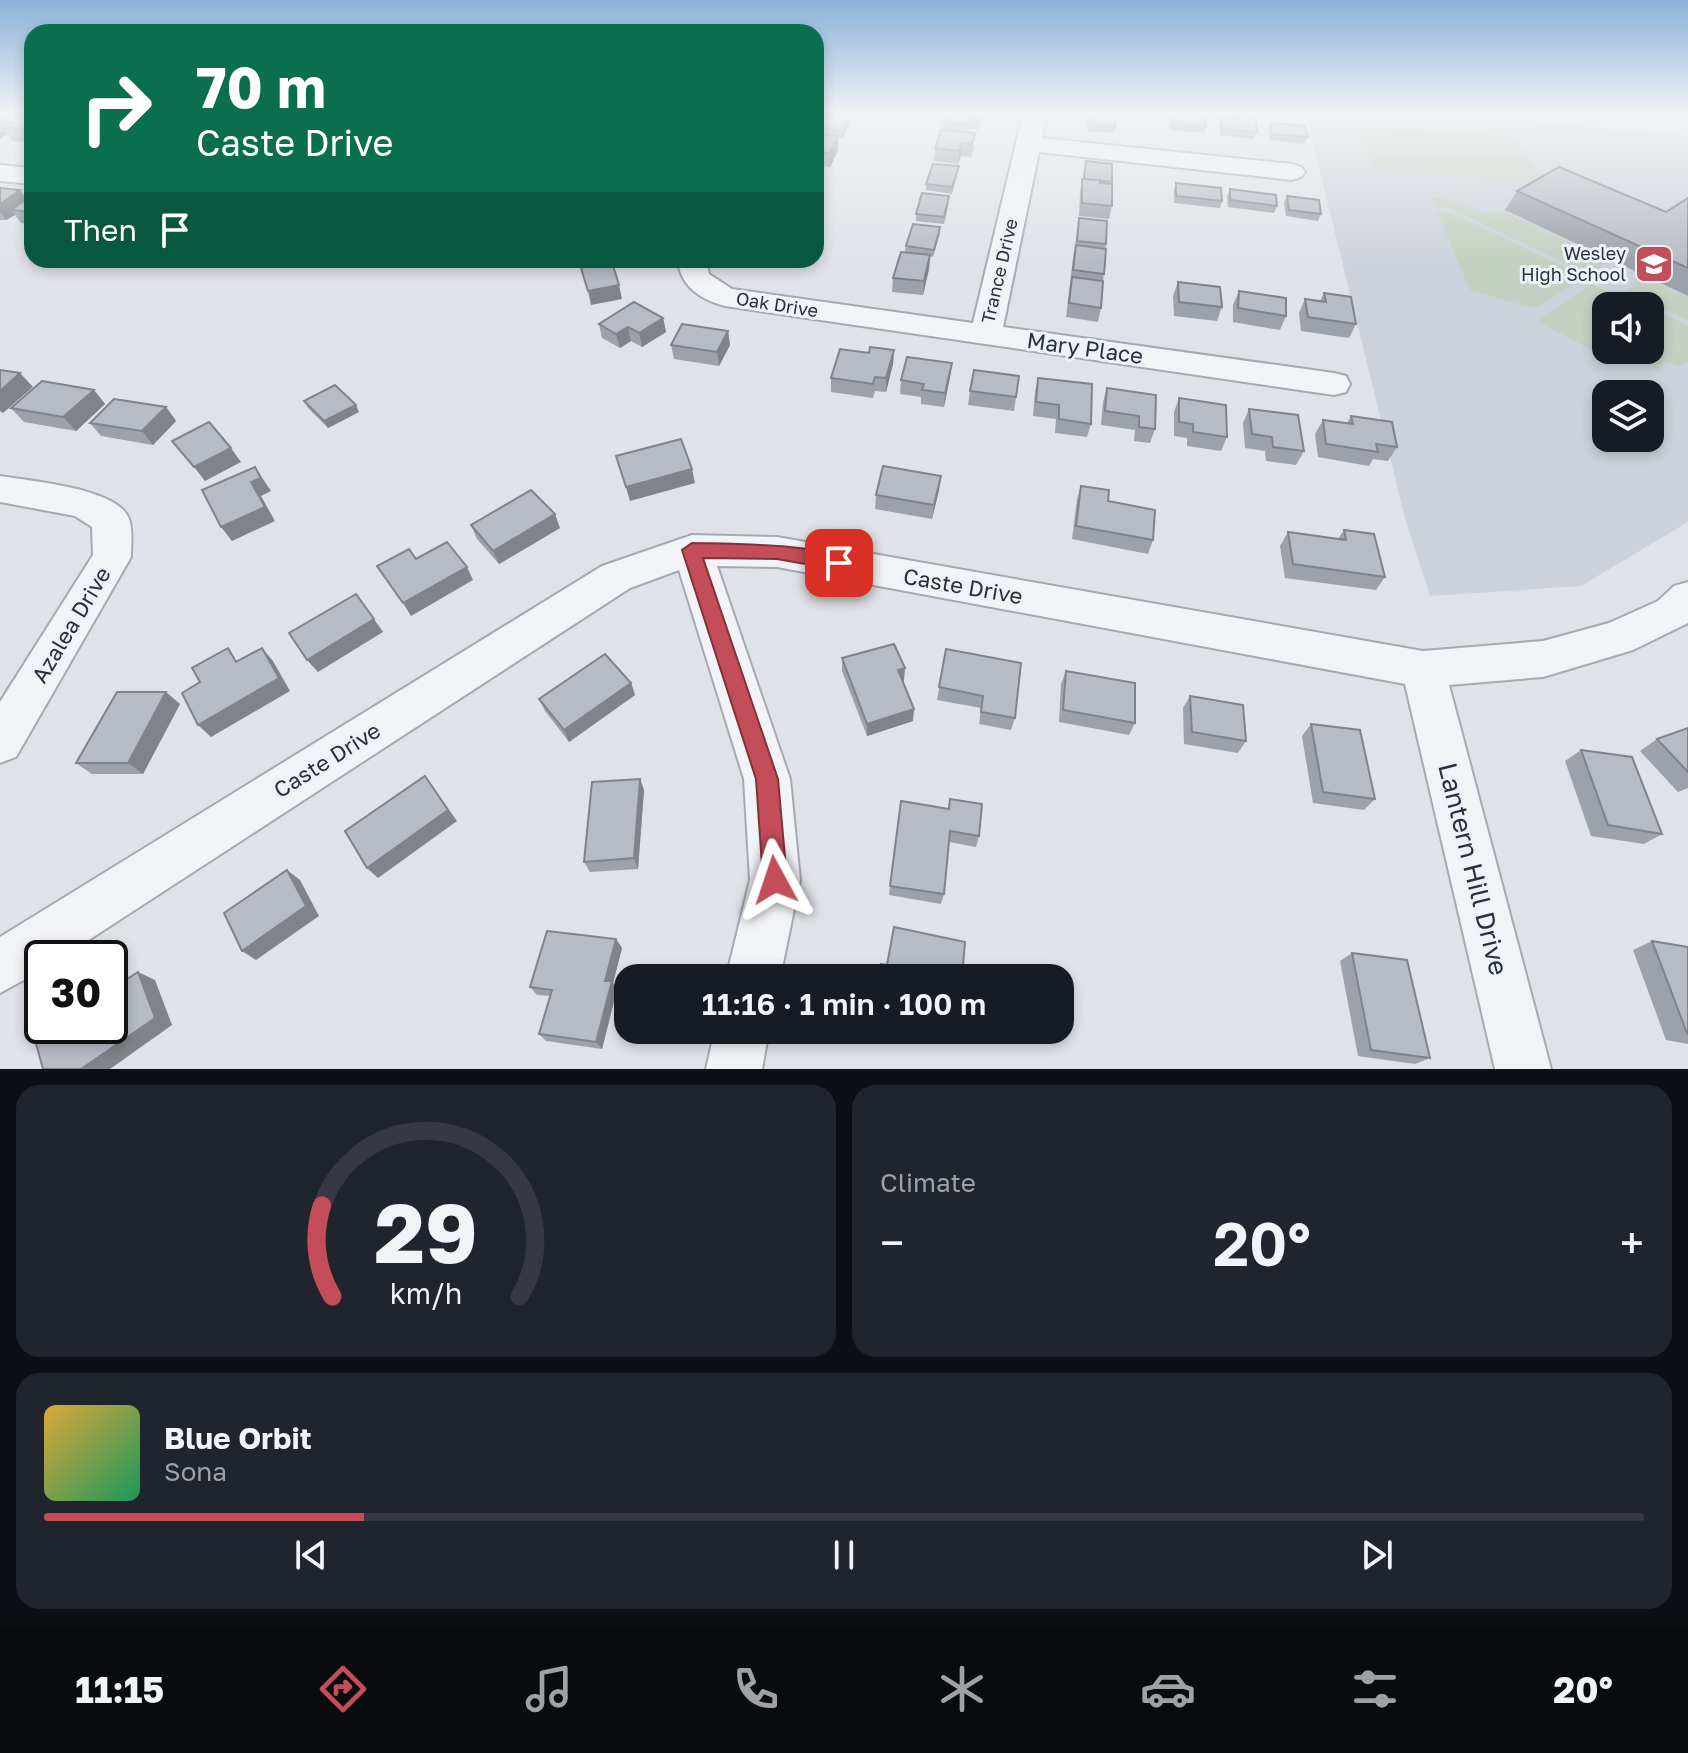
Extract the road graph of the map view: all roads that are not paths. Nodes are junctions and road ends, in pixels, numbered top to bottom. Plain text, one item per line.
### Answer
1 (1025, 164) edge
2 (1216, 164) edge
3 (1292, 172) dead end
4 (0, 173) edge
5 (24, 175) edge
6 (692, 268) edge
7 (835, 314) joint
8 (986, 333) junction
9 (1334, 384) dead end
10 (0, 489) edge
11 (692, 550) junction
12 (1688, 598) edge
13 (1423, 669) junction
14 (0, 742) edge
15 (756, 964) edge
16 (0, 967) edge
17 (739, 1044) edge
18 (734, 1069) edge
19 (1523, 1069) edge

1 - 8 street, Trance Drive
2 - 3 street
4 - 5 street
6 - 7 street, Oak Drive
7 - 8 street, Mary Place
8 - 9 street, Mary Place
10 - 14 street, Azalea Drive
11 - 13 street, Caste Drive
11 - 15 street
11 - 16 street, Caste Drive
12 - 13 street, Caste Drive
13 - 19 street, Lantern Hill Drive
17 - 18 street

